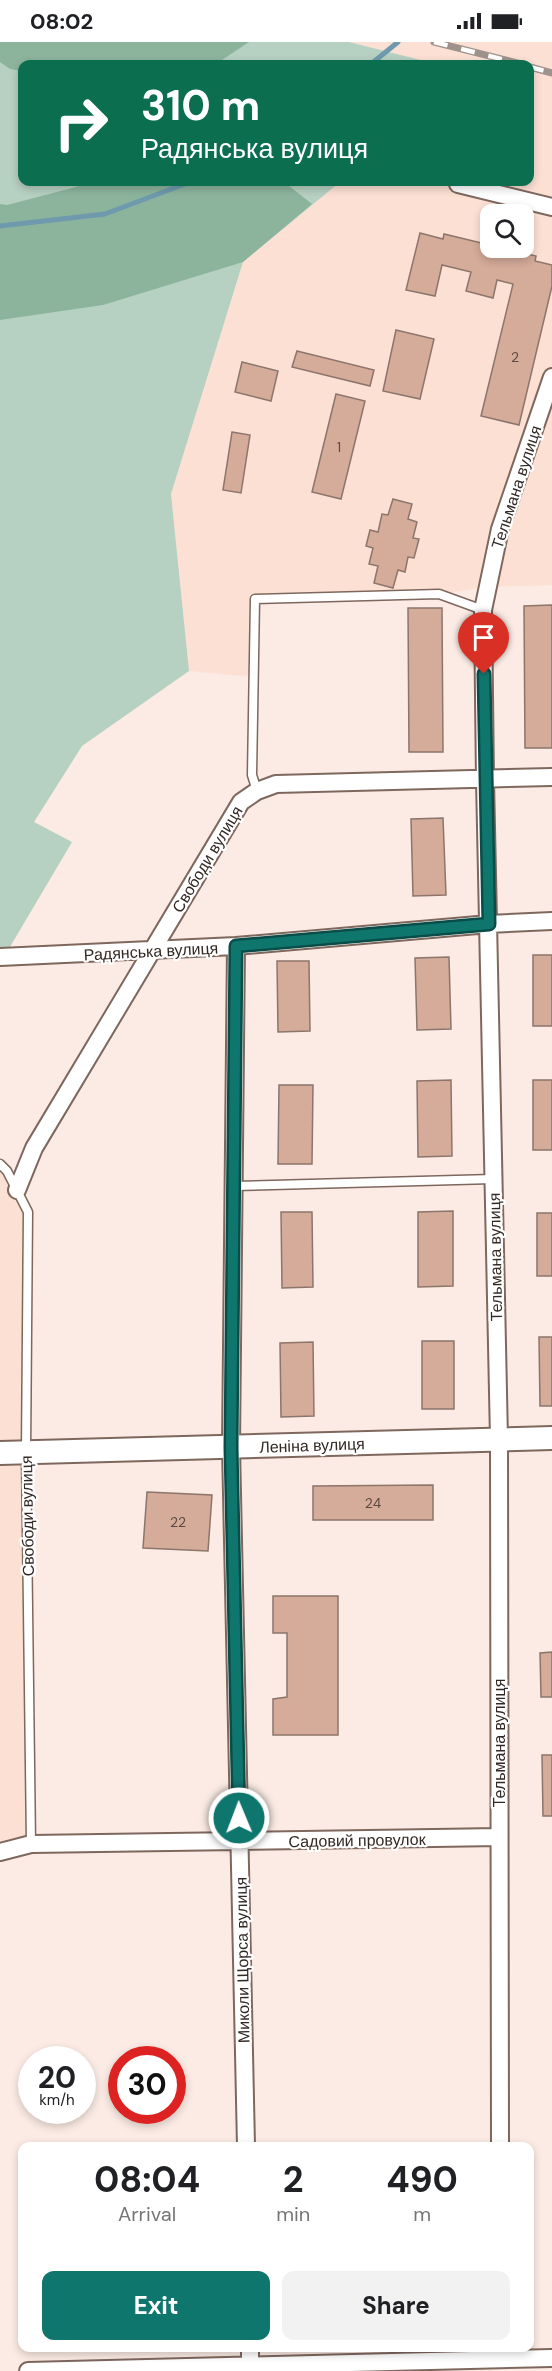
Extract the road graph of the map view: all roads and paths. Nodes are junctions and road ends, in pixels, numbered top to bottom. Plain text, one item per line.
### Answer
1 (466, 186) edge
2 (552, 207) edge
3 (552, 377) edge
4 (483, 610) junction
5 (552, 777) edge
6 (485, 780) junction
7 (257, 791) junction
8 (552, 921) edge
9 (489, 924) junction
10 (236, 946) junction
11 (151, 952) junction
12 (0, 957) edge
13 (0, 1164) edge
14 (494, 1179) junction
15 (234, 1186) junction
16 (16, 1190) junction
17 (552, 1438) edge
18 (500, 1439) junction
19 (231, 1447) junction
20 (26, 1452) junction
21 (0, 1453) edge
22 (499, 1837) junction
23 (239, 1841) junction
24 (31, 1844) junction
25 (0, 1852) edge
26 (246, 2142) edge
27 (500, 2142) edge
28 (250, 2352) edge
29 (501, 2353) edge
30 (548, 2362) edge
31 (250, 2369) edge
32 (28, 2371) edge

1 - 2 street
3 - 4 street, Тельмана вулиця
4 - 6 street, Тельмана вулиця
4 - 7 lane
5 - 6 street, Свободи вулиця
6 - 7 street, Свободи вулиця
6 - 9 street, Тельмана вулиця
7 - 11 street, Свободи вулиця
8 - 9 street, Радянська вулиця
9 - 10 street, Радянська вулиця
9 - 14 street, Тельмана вулиця
10 - 11 street, Радянська вулиця
10 - 15 street, Миколи Щорса вулиця
11 - 12 street, Радянська вулиця
11 - 16 street, Свободи вулиця
13 - 16 lane, Свободи вулиця
14 - 15 lane
14 - 18 street, Тельмана вулиця
15 - 19 street, Миколи Щорса вулиця
16 - 20 lane, Свободи вулиця
17 - 18 street, Леніна вулиця
18 - 19 street, Леніна вулиця
18 - 22 street, Тельмана вулиця
19 - 20 street, Леніна вулиця
19 - 23 street, Миколи Щорса вулиця
20 - 21 street, Леніна вулиця
20 - 24 lane, Свободи вулиця
22 - 23 street, Садовий провулок
22 - 27 street, Тельмана вулиця
23 - 24 street, Садовий провулок
23 - 26 street, Миколи Щорса вулиця
24 - 25 street, Садовий провулок
28 - 31 street
29 - 30 street
29 - 31 street
31 - 32 street

